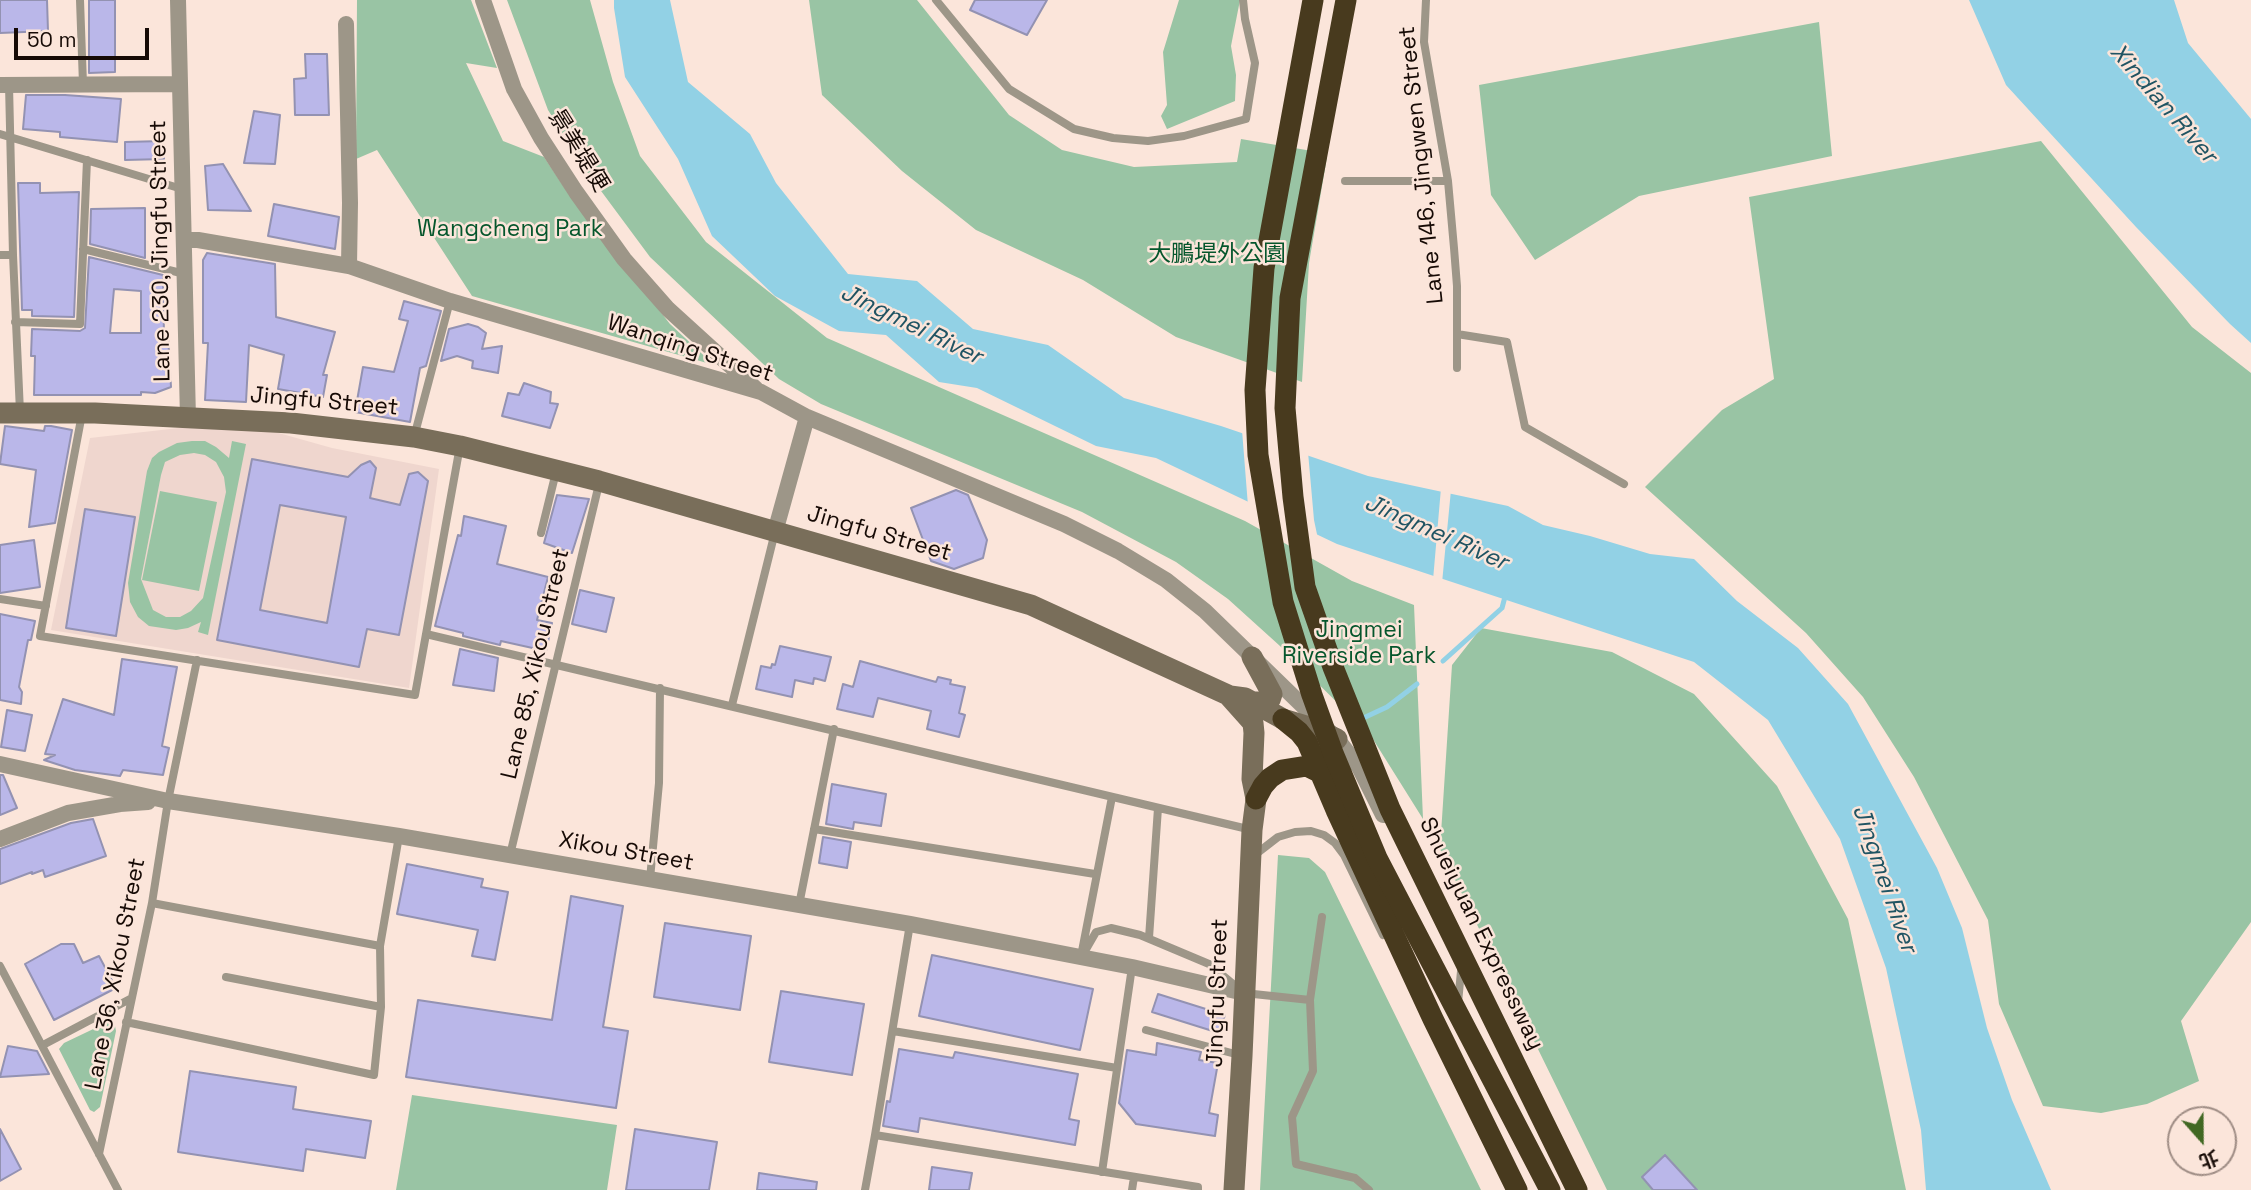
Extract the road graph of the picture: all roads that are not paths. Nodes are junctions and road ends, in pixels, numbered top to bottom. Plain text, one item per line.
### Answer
1 (80, 0) edge
2 (178, 0) edge
3 (484, 0) edge
4 (936, 0) edge
5 (1243, 0) edge
6 (1313, 0) edge
7 (1346, 0) edge
8 (1426, 0) edge
9 (346, 24) dead end
10 (180, 84) junction
11 (5, 85) edge
12 (83, 85) junction
13 (0, 134) edge
14 (12, 138) junction
15 (87, 160) junction
16 (1345, 181) dead end
17 (1448, 181) junction
18 (182, 189) junction
19 (184, 240) junction
20 (83, 249) junction
21 (0, 255) edge
22 (13, 255) junction
23 (349, 266) junction
24 (184, 274) junction
25 (450, 301) junction
26 (15, 322) junction
27 (1457, 334) junction
28 (1457, 368) dead end
29 (761, 392) junction
30 (10, 412) edge
31 (83, 413) junction
32 (807, 417) junction
33 (188, 418) junction
34 (414, 437) junction
35 (460, 446) junction
36 (556, 469) junction
37 (600, 481) junction
38 (1624, 484) dead end
39 (775, 532) junction
40 (541, 533) dead end
41 (0, 599) edge
42 (46, 606) junction
43 (426, 634) junction
44 (1252, 657) junction
45 (197, 660) junction
46 (556, 663) junction
47 (660, 688) junction
48 (1228, 695) junction
49 (1256, 702) junction
50 (732, 705) junction
51 (1283, 719) junction
52 (834, 729) junction
53 (1337, 739) junction
54 (0, 764) edge
55 (1321, 773) junction
56 (1112, 797) junction
57 (1256, 799) junction
58 (168, 801) junction
59 (1158, 808) junction
60 (814, 829) junction
61 (1252, 830) junction
62 (399, 836) junction
63 (0, 839) edge
64 (510, 855) junction
65 (1250, 859) junction
66 (1095, 874) junction
67 (650, 879) junction
68 (152, 903) junction
69 (799, 905) junction
70 (1322, 916) dead end
71 (910, 924) junction
72 (1149, 939) junction
73 (1386, 942) dead end
74 (380, 946) junction
75 (1081, 958) junction
76 (0, 966) edge
77 (1132, 967) junction
78 (1461, 971) junction
79 (226, 977) dead end
80 (1404, 979) dead end
81 (1244, 993) junction
82 (130, 999) junction
83 (1310, 1000) junction
84 (382, 1007) junction
85 (126, 1022) junction
86 (1146, 1030) dead end
87 (892, 1031) junction
88 (43, 1045) junction
89 (1242, 1056) junction
90 (1117, 1068) junction
91 (875, 1135) junction
92 (99, 1154) junction
93 (1527, 1166) dead end
94 (1102, 1172) junction
95 (1134, 1177) junction
96 (118, 1190) edge
97 (866, 1190) edge
98 (1132, 1190) edge
99 (1198, 1190) edge
100 (1234, 1190) edge
101 (1369, 1190) edge
102 (1506, 1190) edge
103 (1517, 1190) edge
104 (1550, 1190) edge
105 (1569, 1190) edge
106 (1577, 1190) edge

1 - 12 lane
2 - 10 street, Lane 230, Jingfu Street
3 - 29 street, 景美堤便
4 - 5 lane
6 - 104 highway, bridge
7 - 106 highway
8 - 17 lane, Lane 146, Jingwen Street
9 - 23 street
10 - 12 street
10 - 18 street, Lane 230, Jingfu Street
11 - 12 street
11 - 14 lane
13 - 14 lane
14 - 15 lane
14 - 22 lane
15 - 18 lane
15 - 20 lane
16 - 17 lane
17 - 27 lane, Lane 146, Jingwen Street
18 - 19 street, Lane 230, Jingfu Street
19 - 23 street, Wanqing Street
19 - 24 street, Lane 230, Jingfu Street
20 - 24 lane
20 - 26 lane
21 - 22 lane
22 - 26 lane
23 - 25 street, Wanqing Street
24 - 33 street, Lane 230, Jingfu Street
25 - 29 street, Wanqing Street
25 - 34 lane
26 - 30 lane
27 - 28 lane, Lane 146, Jingwen Street
27 - 38 lane
29 - 32 street, Wanqing Street
30 - 31 street, Jingfu Street
31 - 33 street, Jingfu Street
31 - 42 lane
32 - 39 street
32 - 44 street, Wanqing Street
33 - 34 street, Jingfu Street
34 - 35 street, Jingfu Street
35 - 36 street, Jingfu Street
35 - 43 lane
36 - 37 street, Jingfu Street
36 - 40 lane
37 - 39 street, Jingfu Street
37 - 46 lane, Lane 85, Xikou Street
39 - 48 street, Jingfu Street
39 - 50 lane
41 - 42 lane
42 - 45 lane
43 - 45 lane
43 - 46 lane
44 - 49 street
44 - 53 street, Wanqing Street
45 - 58 lane, Lane 36, Xikou Street
46 - 47 lane
46 - 64 lane, Lane 85, Xikou Street
47 - 50 lane
47 - 67 lane
48 - 49 street
48 - 57 street, Jingfu Street
49 - 51 street
50 - 52 lane
51 - 53 street
51 - 55 highway
52 - 56 lane
52 - 60 lane
53 - 78 street, Wanqing Street
54 - 58 street, Xikou Street
55 - 57 highway
55 - 103 highway
56 - 59 lane
56 - 66 lane
57 - 61 street, Jingfu Street
58 - 62 street, Xikou Street
58 - 63 street
58 - 68 lane, Lane 36, Xikou Street
59 - 61 lane
59 - 72 lane
60 - 66 lane
60 - 69 lane
61 - 65 street, Jingfu Street
62 - 64 street, Xikou Street
62 - 74 lane
64 - 67 street, Xikou Street
65 - 73 lane
65 - 81 street, Jingfu Street
66 - 75 lane
67 - 69 street, Xikou Street
68 - 74 lane
68 - 82 lane, Lane 36, Xikou Street
69 - 71 street, Xikou Street
70 - 83 lane
71 - 75 street, Xikou Street
71 - 87 lane
72 - 75 lane
72 - 81 lane
74 - 84 lane
75 - 77 street, Xikou Street
76 - 88 lane
77 - 81 street, Xikou Street
77 - 90 lane
78 - 93 lane
78 - 105 street, Wanqing Street
79 - 84 lane
80 - 102 lane
81 - 83 lane
81 - 89 street, Jingfu Street
82 - 85 lane, Lane 36, Xikou Street
82 - 88 lane
83 - 101 lane
84 - 85 lane
85 - 92 lane, Lane 36, Xikou Street
86 - 89 lane
87 - 90 lane
87 - 91 lane
88 - 92 lane
89 - 100 street, Jingfu Street
90 - 94 lane
91 - 94 lane
91 - 97 lane
92 - 96 lane
94 - 95 lane
95 - 98 lane
95 - 99 lane

